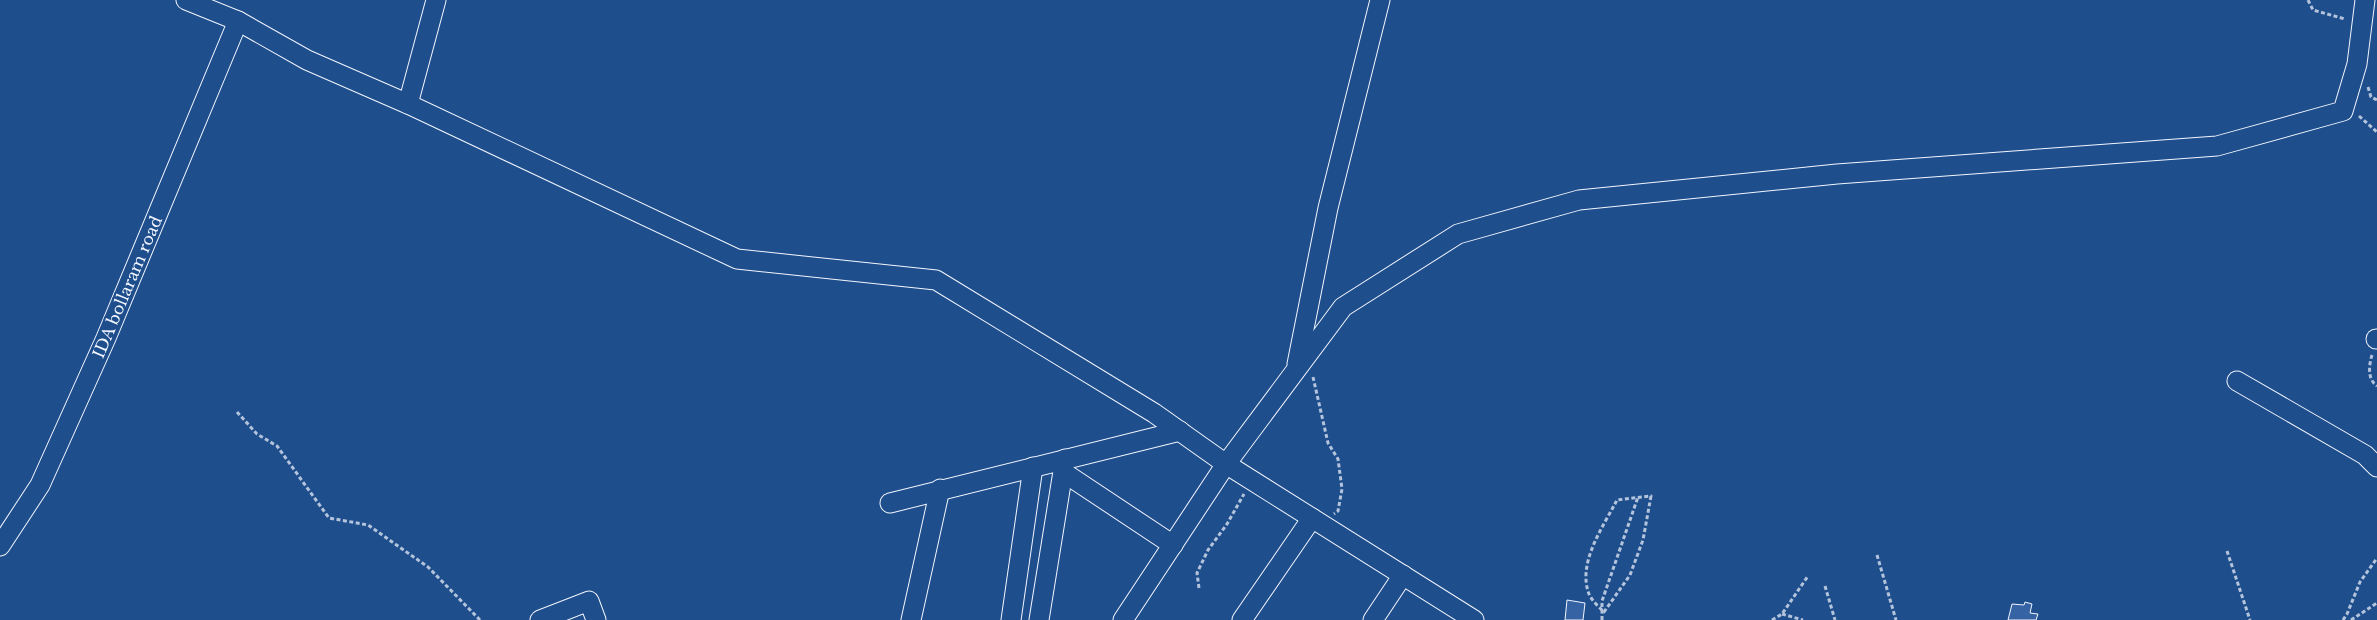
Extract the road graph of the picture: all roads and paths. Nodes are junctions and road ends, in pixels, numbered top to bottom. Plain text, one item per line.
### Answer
1 (186, 0) edge
2 (436, 0) edge
3 (1380, 0) edge
4 (2308, 0) edge
5 (2365, 0) edge
6 (238, 21) junction
7 (2360, 36) junction
8 (408, 104) junction
9 (2343, 111) junction
10 (2377, 132) edge
11 (2377, 339) edge
12 (1308, 354) junction
13 (1296, 370) junction
14 (2237, 381) dead end
15 (2377, 386) edge
16 (237, 412) dead end
17 (1180, 431) junction
18 (1226, 464) junction
19 (1064, 465) junction
20 (1033, 467) junction
21 (2377, 467) edge
22 (1253, 481) junction
23 (940, 490) junction
24 (1638, 497) junction
25 (890, 503) dead end
26 (1318, 522) junction
27 (1173, 544) junction
28 (0, 546) edge
29 (2227, 551) dead end
30 (1877, 555) dead end
31 (2377, 558) edge
32 (1403, 576) junction
33 (1808, 576) dead end
34 (1825, 586) dead end
35 (1199, 588) dead end
36 (2377, 603) edge
37 (1604, 612) junction
38 (1782, 614) junction
39 (480, 620) edge
40 (540, 620) edge
41 (596, 620) edge
42 (911, 620) edge
43 (1011, 620) edge
44 (1039, 620) edge
45 (1123, 620) edge
46 (1242, 620) edge
47 (1373, 620) edge
48 (1474, 620) edge
49 (1602, 620) edge
50 (1772, 620) edge
51 (1803, 620) edge
52 (1834, 620) edge
53 (1896, 620) edge
54 (2250, 620) edge
55 (2343, 620) edge
56 (2351, 620) edge

1 - 6 street
2 - 8 street
3 - 13 street
4 - 7 path
5 - 7 street
6 - 8 street
6 - 28 street, IDA bollaram road
7 - 9 street
8 - 17 street
9 - 10 path
9 - 12 street
11 - 15 path
12 - 13 street
12 - 26 path
13 - 18 street
14 - 21 street
16 - 39 path
17 - 18 street
17 - 19 street
18 - 22 street
18 - 27 street
19 - 20 street
19 - 27 street
19 - 44 street
20 - 23 street
20 - 43 street
22 - 26 street
22 - 35 path
23 - 25 street
23 - 42 street
24 - 37 path
24 - 37 path
24 - 37 path
26 - 32 street
26 - 46 street
27 - 45 street
29 - 54 path
30 - 53 path
31 - 55 path
32 - 47 street
32 - 48 street
33 - 38 path
34 - 52 path
36 - 56 path
37 - 49 path
38 - 50 path
38 - 51 path
40 - 41 street

